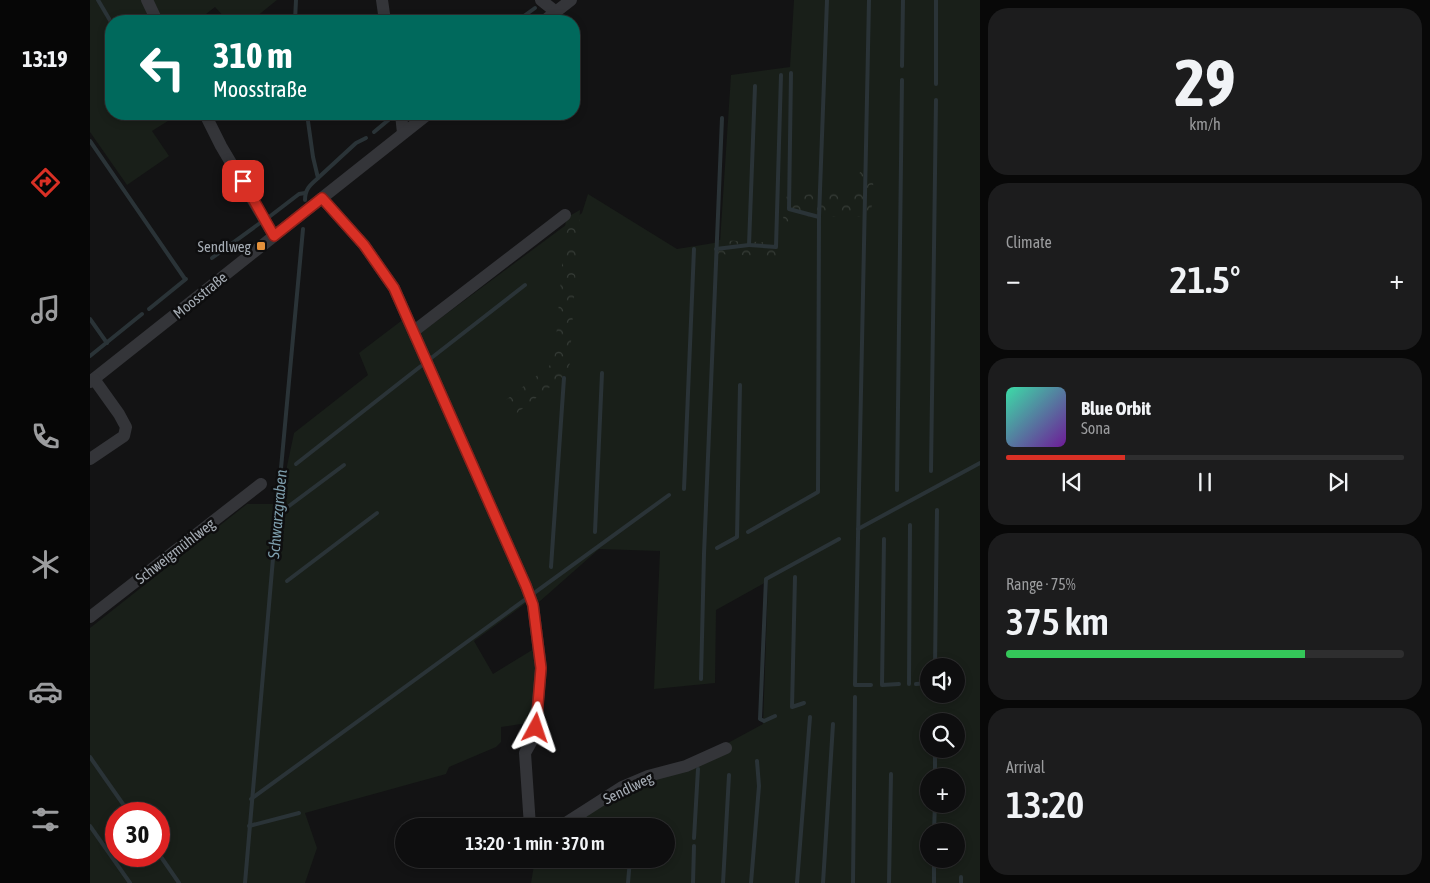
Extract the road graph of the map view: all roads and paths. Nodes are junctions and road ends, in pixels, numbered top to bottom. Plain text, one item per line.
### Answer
1 (147, 0) edge
2 (382, 0) edge
3 (541, 0) edge
4 (571, 0) edge
5 (556, 12) junction
6 (155, 15) edge
7 (384, 15) edge
8 (552, 15) edge
9 (208, 120) edge
10 (402, 120) edge
11 (420, 120) edge
12 (404, 133) junction
13 (322, 198) junction
14 (565, 215) dead end
15 (274, 236) junction
16 (414, 332) junction
17 (92, 381) edge
18 (90, 459) edge
19 (261, 484) dead end
20 (90, 617) edge
21 (726, 748) dead end
22 (529, 818) edge
23 (574, 818) edge

1 - 6 street
2 - 7 street
3 - 5 street
4 - 5 street
5 - 8 street
9 - 15 street
10 - 12 street
11 - 12 street, Moosstraße
12 - 13 street, Moosstraße
13 - 15 street, Moosstraße
13 - 16 street
14 - 16 street
15 - 17 street, Moosstraße
16 - 22 street
17 - 18 street
19 - 20 street, Schweigmühlweg
21 - 23 street, Sendlweg

